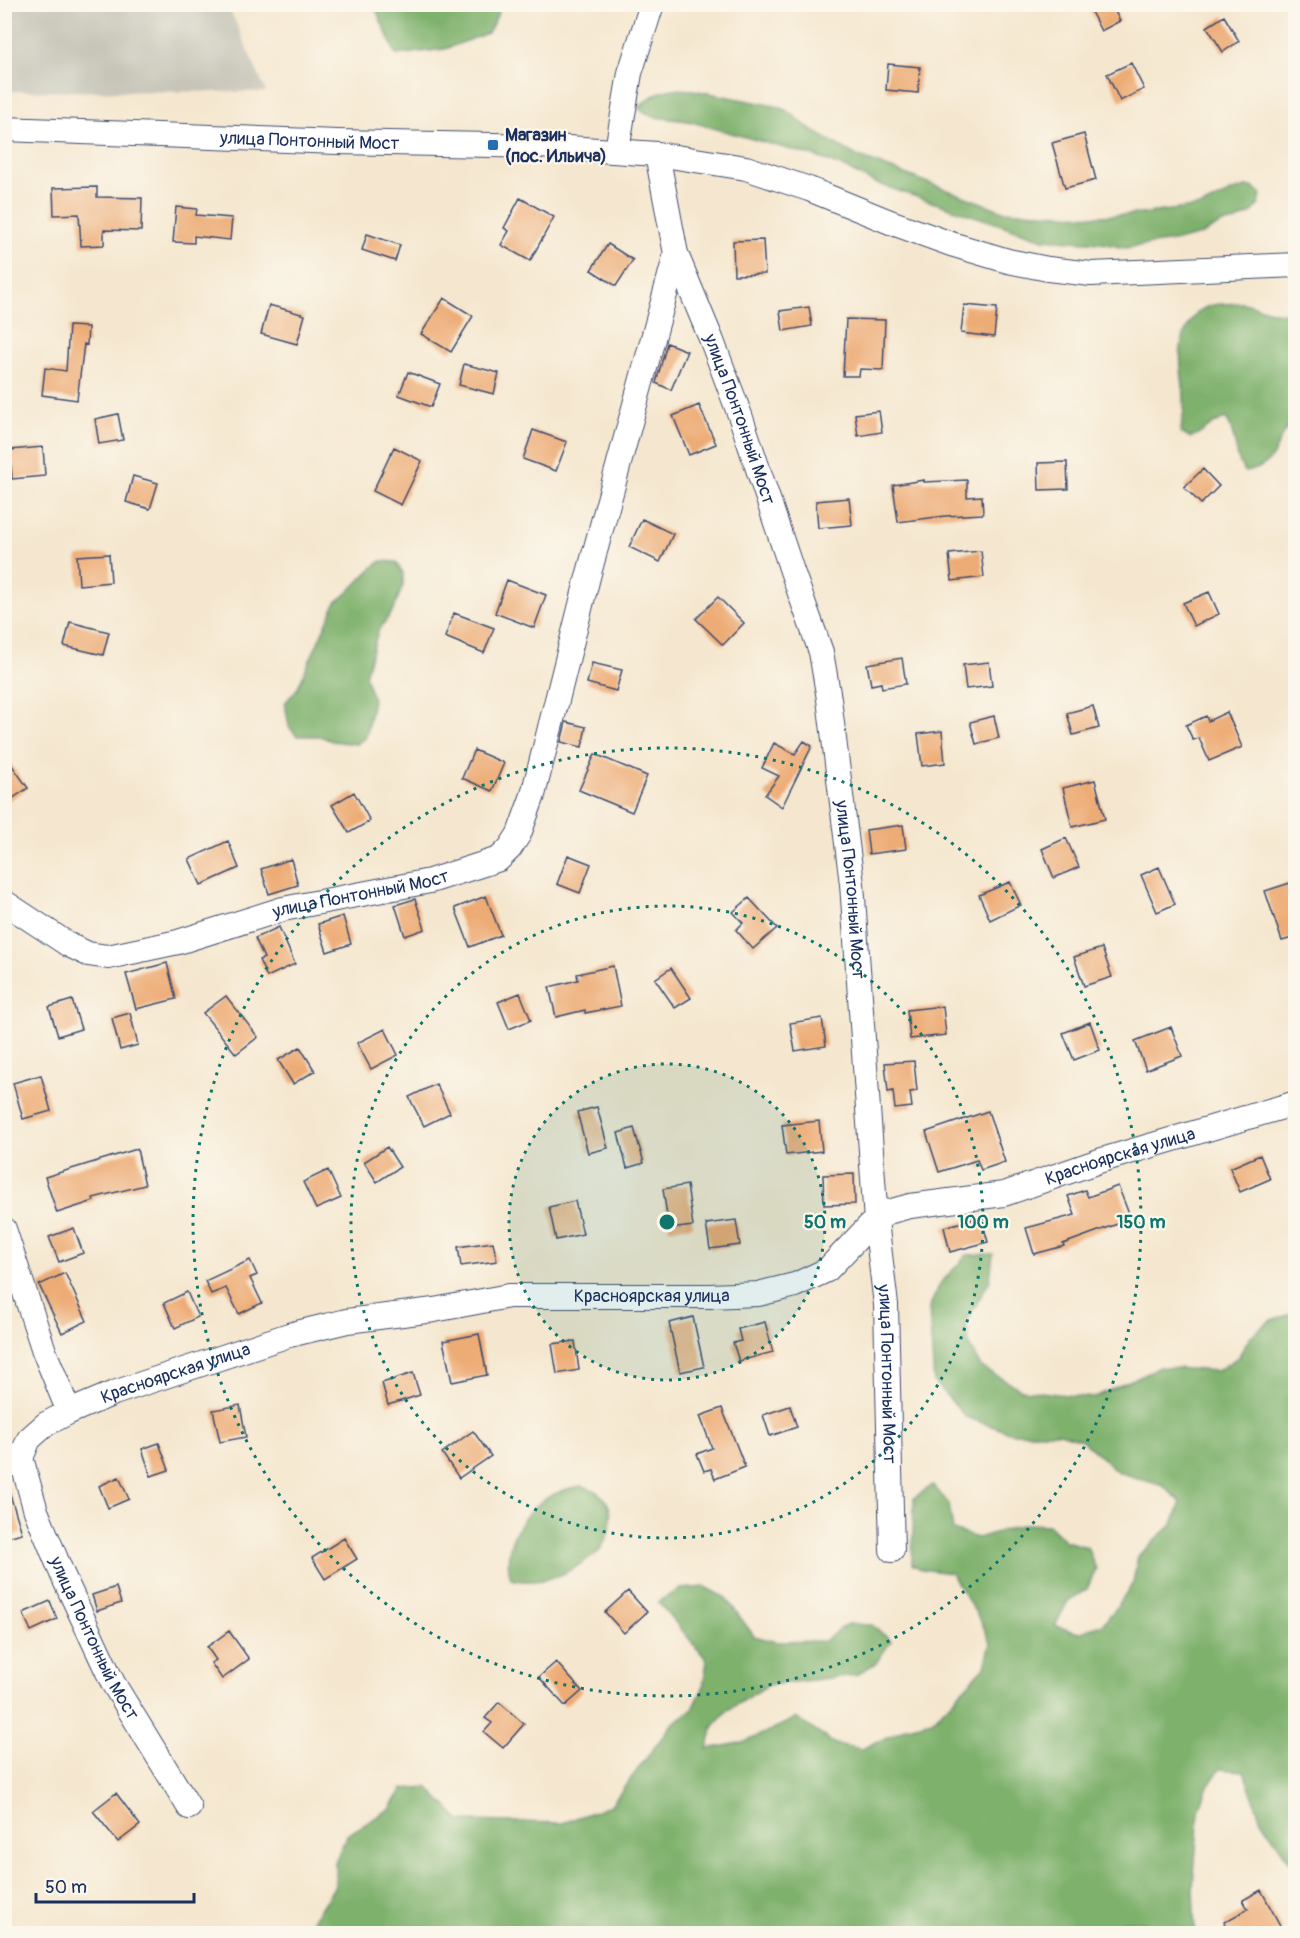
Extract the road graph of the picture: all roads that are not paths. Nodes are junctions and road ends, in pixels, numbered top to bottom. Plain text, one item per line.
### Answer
1 (652, 4) edge
2 (4, 129) edge
3 (616, 150) junction
4 (657, 154) junction
5 (676, 254) junction
6 (1296, 265) edge
7 (4, 902) edge
8 (1296, 1103) edge
9 (876, 1221) junction
10 (4, 1229) edge
11 (69, 1412) junction
12 (13, 1462) edge
13 (892, 1550) dead end
14 (189, 1808) dead end

1 - 3 street
2 - 3 street, улица Понтонный Мост
3 - 4 street, улица Понтонный Мост
4 - 5 street, улица Понтонный Мост
4 - 6 street, улица Понтонный Мост
5 - 7 street, улица Понтонный Мост
5 - 9 street, улица Понтонный Мост
8 - 9 street, Красноярская улица
9 - 11 street, Красноярская улица
9 - 13 street, улица Понтонный Мост
10 - 11 street
11 - 12 street, Красноярская улица
12 - 14 street, улица Понтонный Мост

